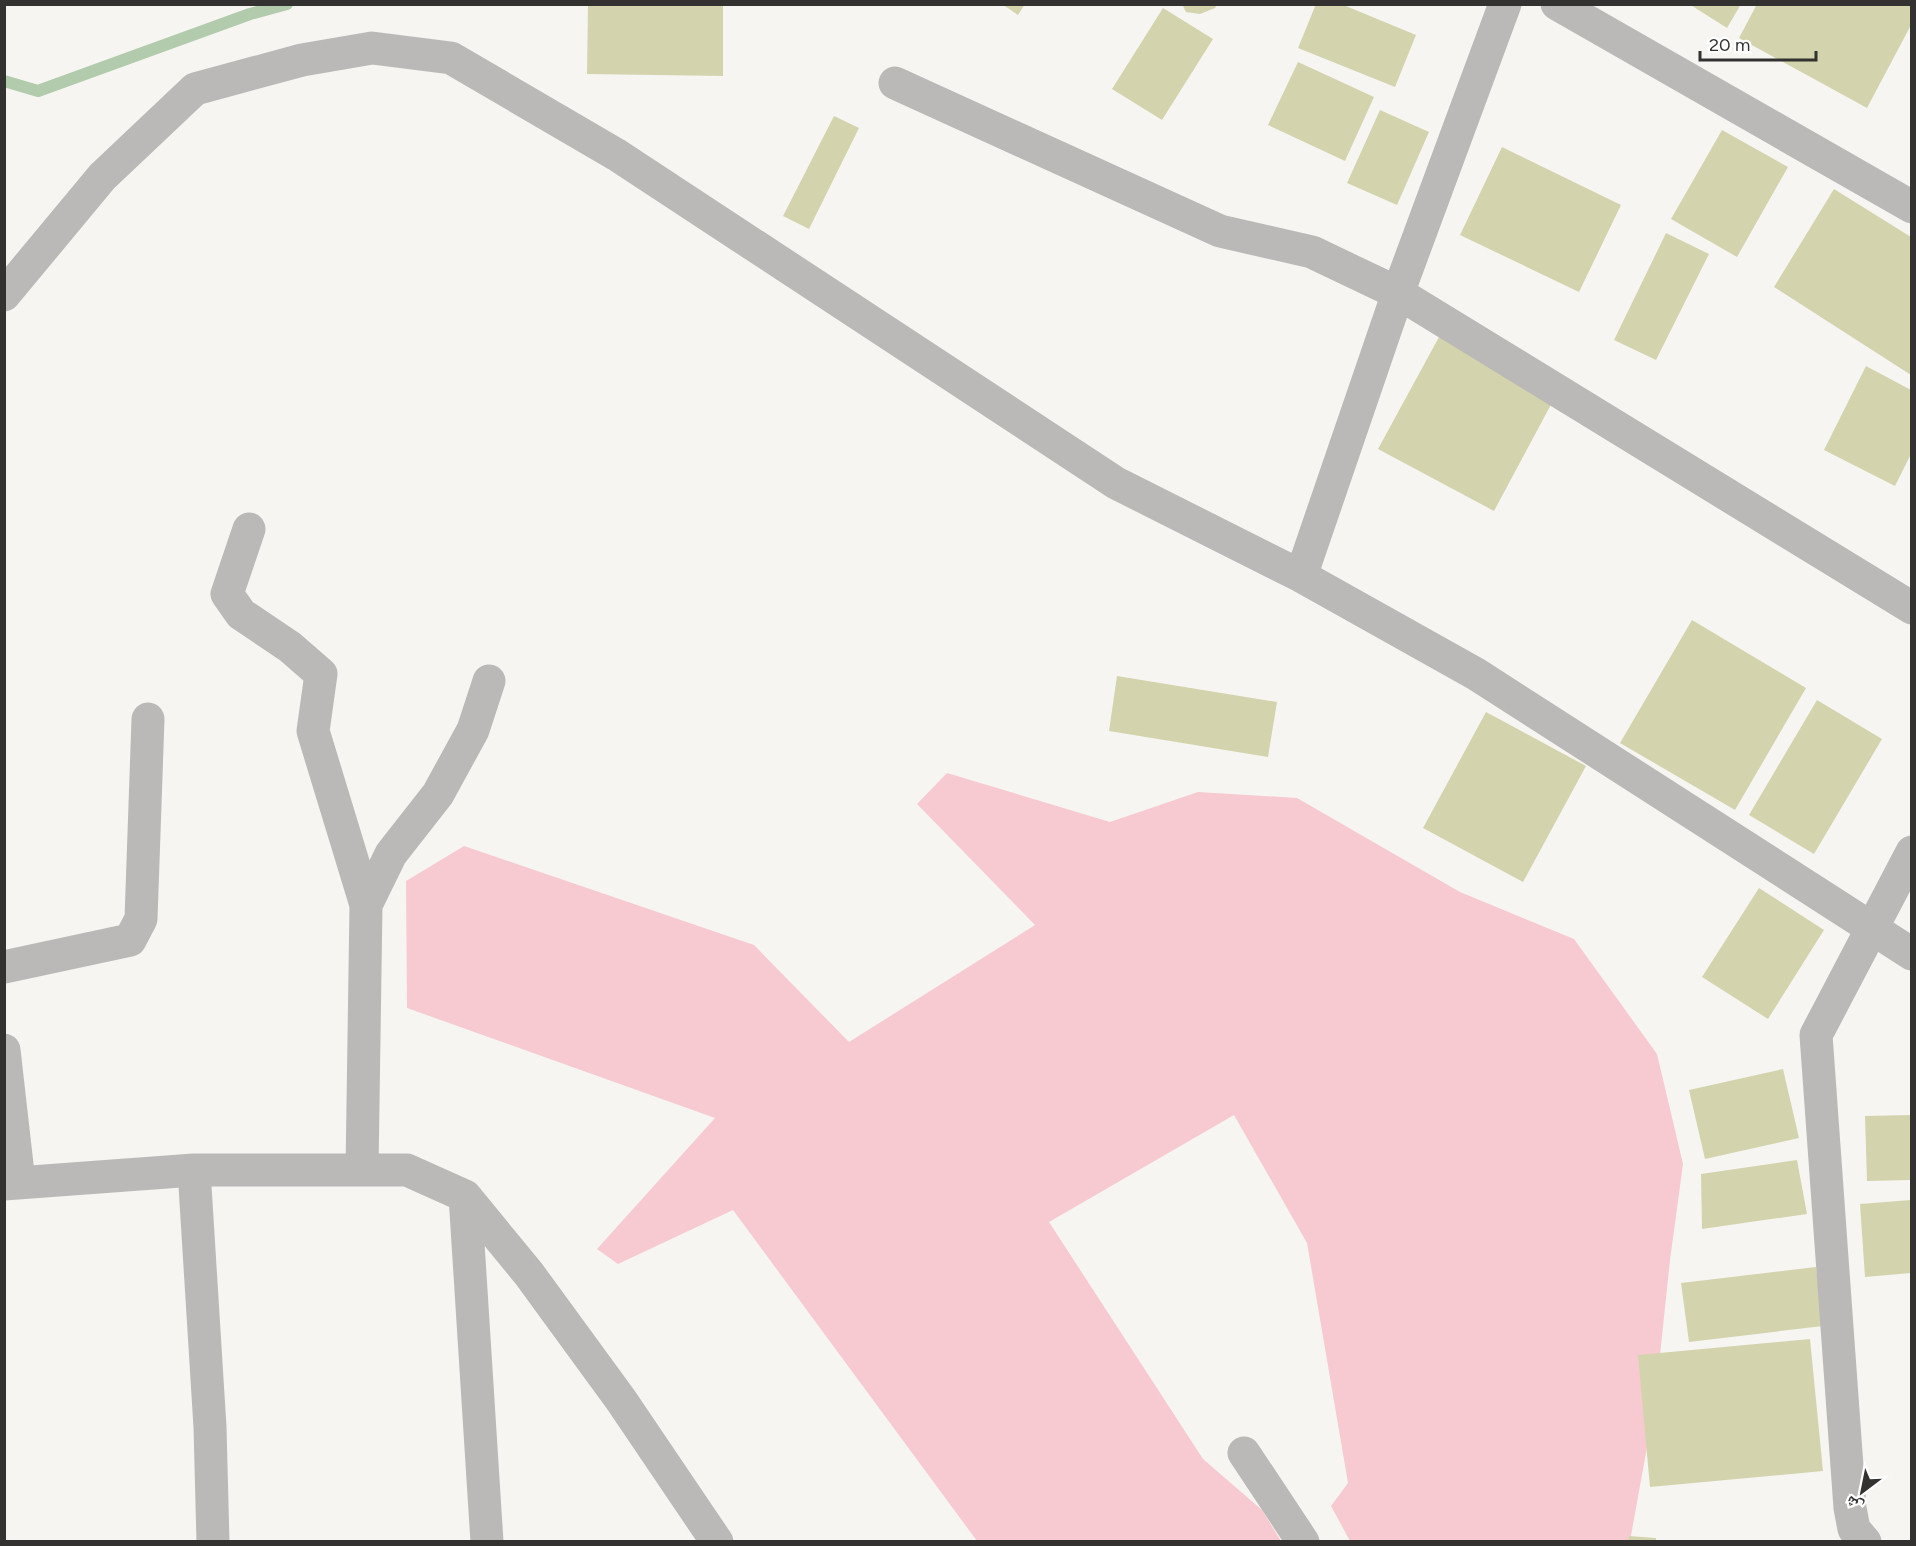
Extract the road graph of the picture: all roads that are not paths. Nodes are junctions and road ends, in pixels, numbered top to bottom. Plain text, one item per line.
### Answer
1 (1505, 4) edge
2 (1557, 4) edge
3 (895, 83) dead end
4 (1911, 207) edge
5 (1398, 293) junction
6 (4, 295) edge
7 (249, 529) dead end
8 (1301, 576) junction
9 (1911, 608) edge
10 (489, 681) dead end
11 (148, 718) dead end
12 (1911, 852) edge
13 (366, 904) junction
14 (1872, 928) junction
15 (1911, 954) edge
16 (4, 967) edge
17 (4, 1050) edge
18 (194, 1170) junction
19 (362, 1170) junction
20 (12, 1183) edge
21 (465, 1196) junction
22 (1244, 1453) dead end
23 (213, 1542) edge
24 (487, 1542) edge
25 (717, 1542) edge
26 (1303, 1542) edge
27 (1865, 1542) edge

1 - 5 street
2 - 4 street
3 - 5 street
5 - 8 street
5 - 9 street
6 - 8 street
7 - 13 street
8 - 14 street
10 - 13 street
11 - 16 street
12 - 14 street
13 - 19 street
14 - 15 street
14 - 27 street
17 - 20 street
18 - 19 street
18 - 20 street
18 - 23 street
19 - 21 street
21 - 24 street
21 - 25 street
22 - 26 street

